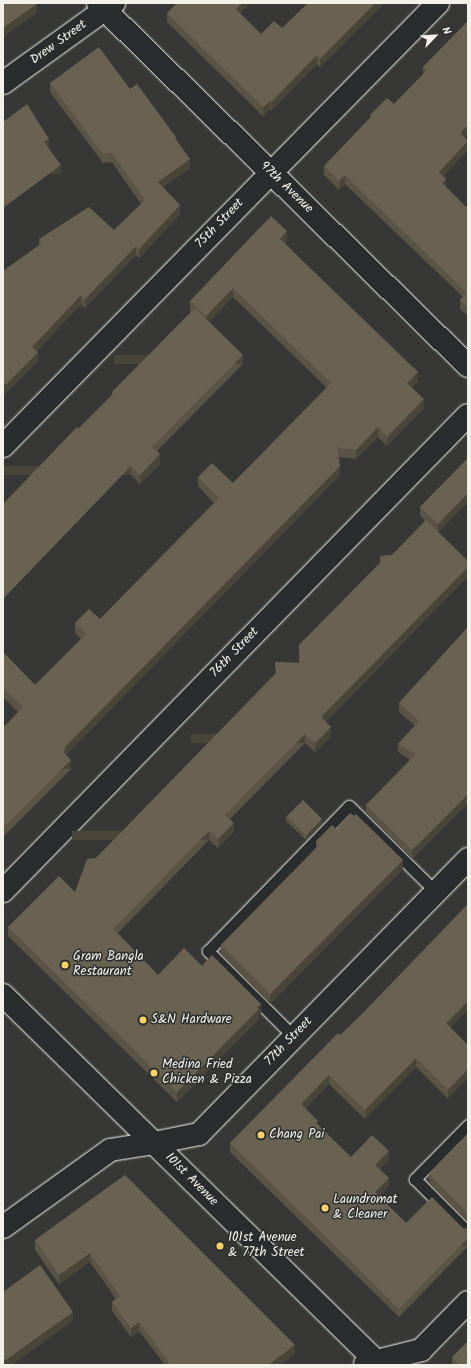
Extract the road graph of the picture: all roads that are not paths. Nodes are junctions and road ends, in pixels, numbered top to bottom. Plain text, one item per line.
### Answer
1 (438, 3) edge
2 (106, 5) edge
3 (3, 84) edge
4 (271, 173) junction
5 (468, 366) edge
6 (468, 415) edge
7 (3, 446) edge
8 (468, 859) edge
9 (3, 891) edge
10 (436, 892) junction
11 (3, 995) edge
12 (294, 1037) junction
13 (468, 1125) edge
14 (154, 1143) junction
15 (3, 1227) edge
16 (468, 1232) edge
17 (468, 1302) edge
18 (372, 1364) edge

1 - 4 street, 75th Street
2 - 3 street, Drew Street
2 - 4 street, 97th Avenue
4 - 5 street, 97th Avenue
4 - 7 street, 75th Street
6 - 9 street, 76th Street
8 - 10 street, 77th Street
10 - 12 street, 77th Street
10 - 12 lane
11 - 14 street, 101st Avenue
12 - 14 street, 77th Street
13 - 16 lane
14 - 15 street, 77th Street
14 - 18 street, 101st Avenue
17 - 18 street

